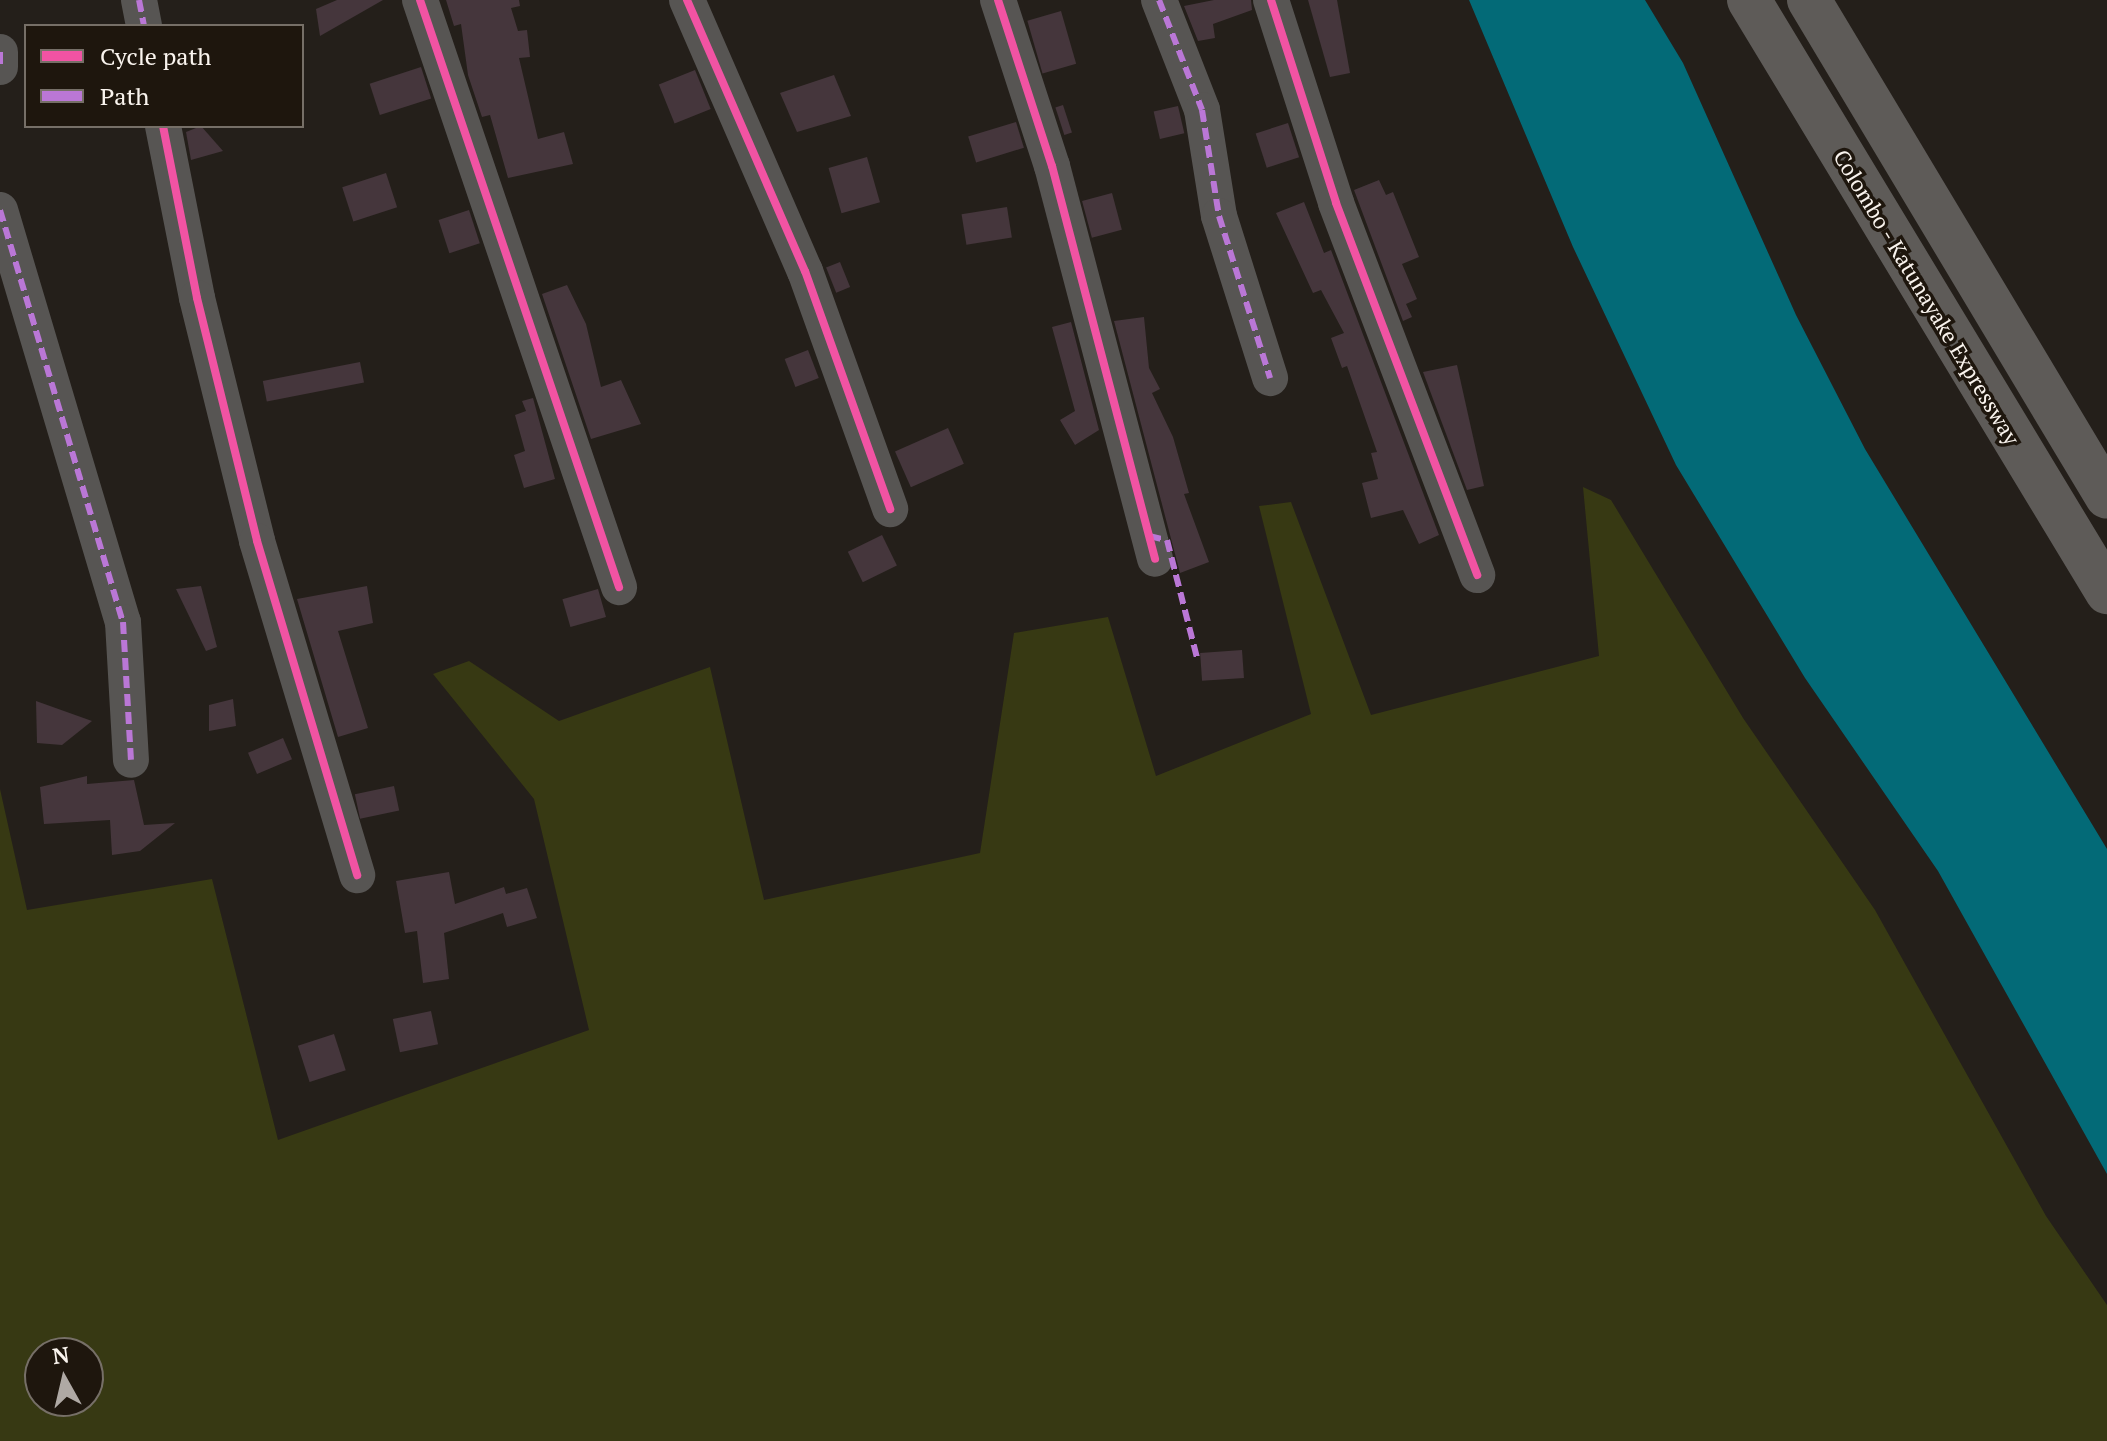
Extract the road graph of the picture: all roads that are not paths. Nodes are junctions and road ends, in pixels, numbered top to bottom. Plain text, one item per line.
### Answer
1 (139, 0) edge
2 (420, 0) edge
3 (687, 0) edge
4 (998, 0) edge
5 (1159, 0) edge
6 (1271, 0) edge
7 (1749, 0) edge
8 (1809, 0) edge
9 (144, 24) edge
10 (0, 52) edge
11 (0, 67) edge
12 (163, 128) edge
13 (0, 210) edge
14 (1270, 378) dead end
15 (2107, 497) edge
16 (890, 509) dead end
17 (1155, 559) dead end
18 (1477, 575) dead end
19 (619, 587) dead end
20 (2107, 592) edge
21 (131, 760) dead end
22 (357, 875) dead end

1 - 9 street
2 - 19 street
3 - 16 street
4 - 17 street
5 - 14 street
6 - 18 street
7 - 20 highway, Colombo - Katunayake Expressway
8 - 15 highway
10 - 11 street
12 - 22 street
13 - 21 street

